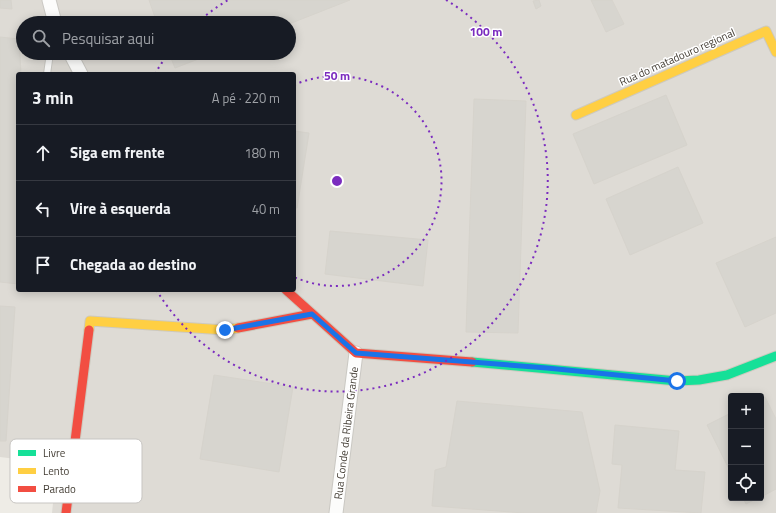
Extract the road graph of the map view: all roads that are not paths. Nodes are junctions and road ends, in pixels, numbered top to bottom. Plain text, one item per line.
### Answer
1 (49, 0) edge
2 (53, 16) edge
3 (776, 52) edge
4 (49, 60) edge
5 (74, 60) edge
6 (47, 72) edge
7 (80, 72) edge
8 (576, 115) dead end
9 (288, 292) edge
10 (312, 314) junction
11 (356, 353) junction
12 (776, 356) edge
13 (75, 439) edge
14 (67, 503) edge
15 (66, 513) edge
16 (336, 513) edge

1 - 2 street
3 - 8 street, Rua do matadouro regional
4 - 6 lane
5 - 7 street
9 - 10 street
10 - 11 street
10 - 13 street
11 - 12 street
11 - 16 street, Rua Conde da Ribeira Grande
14 - 15 street

